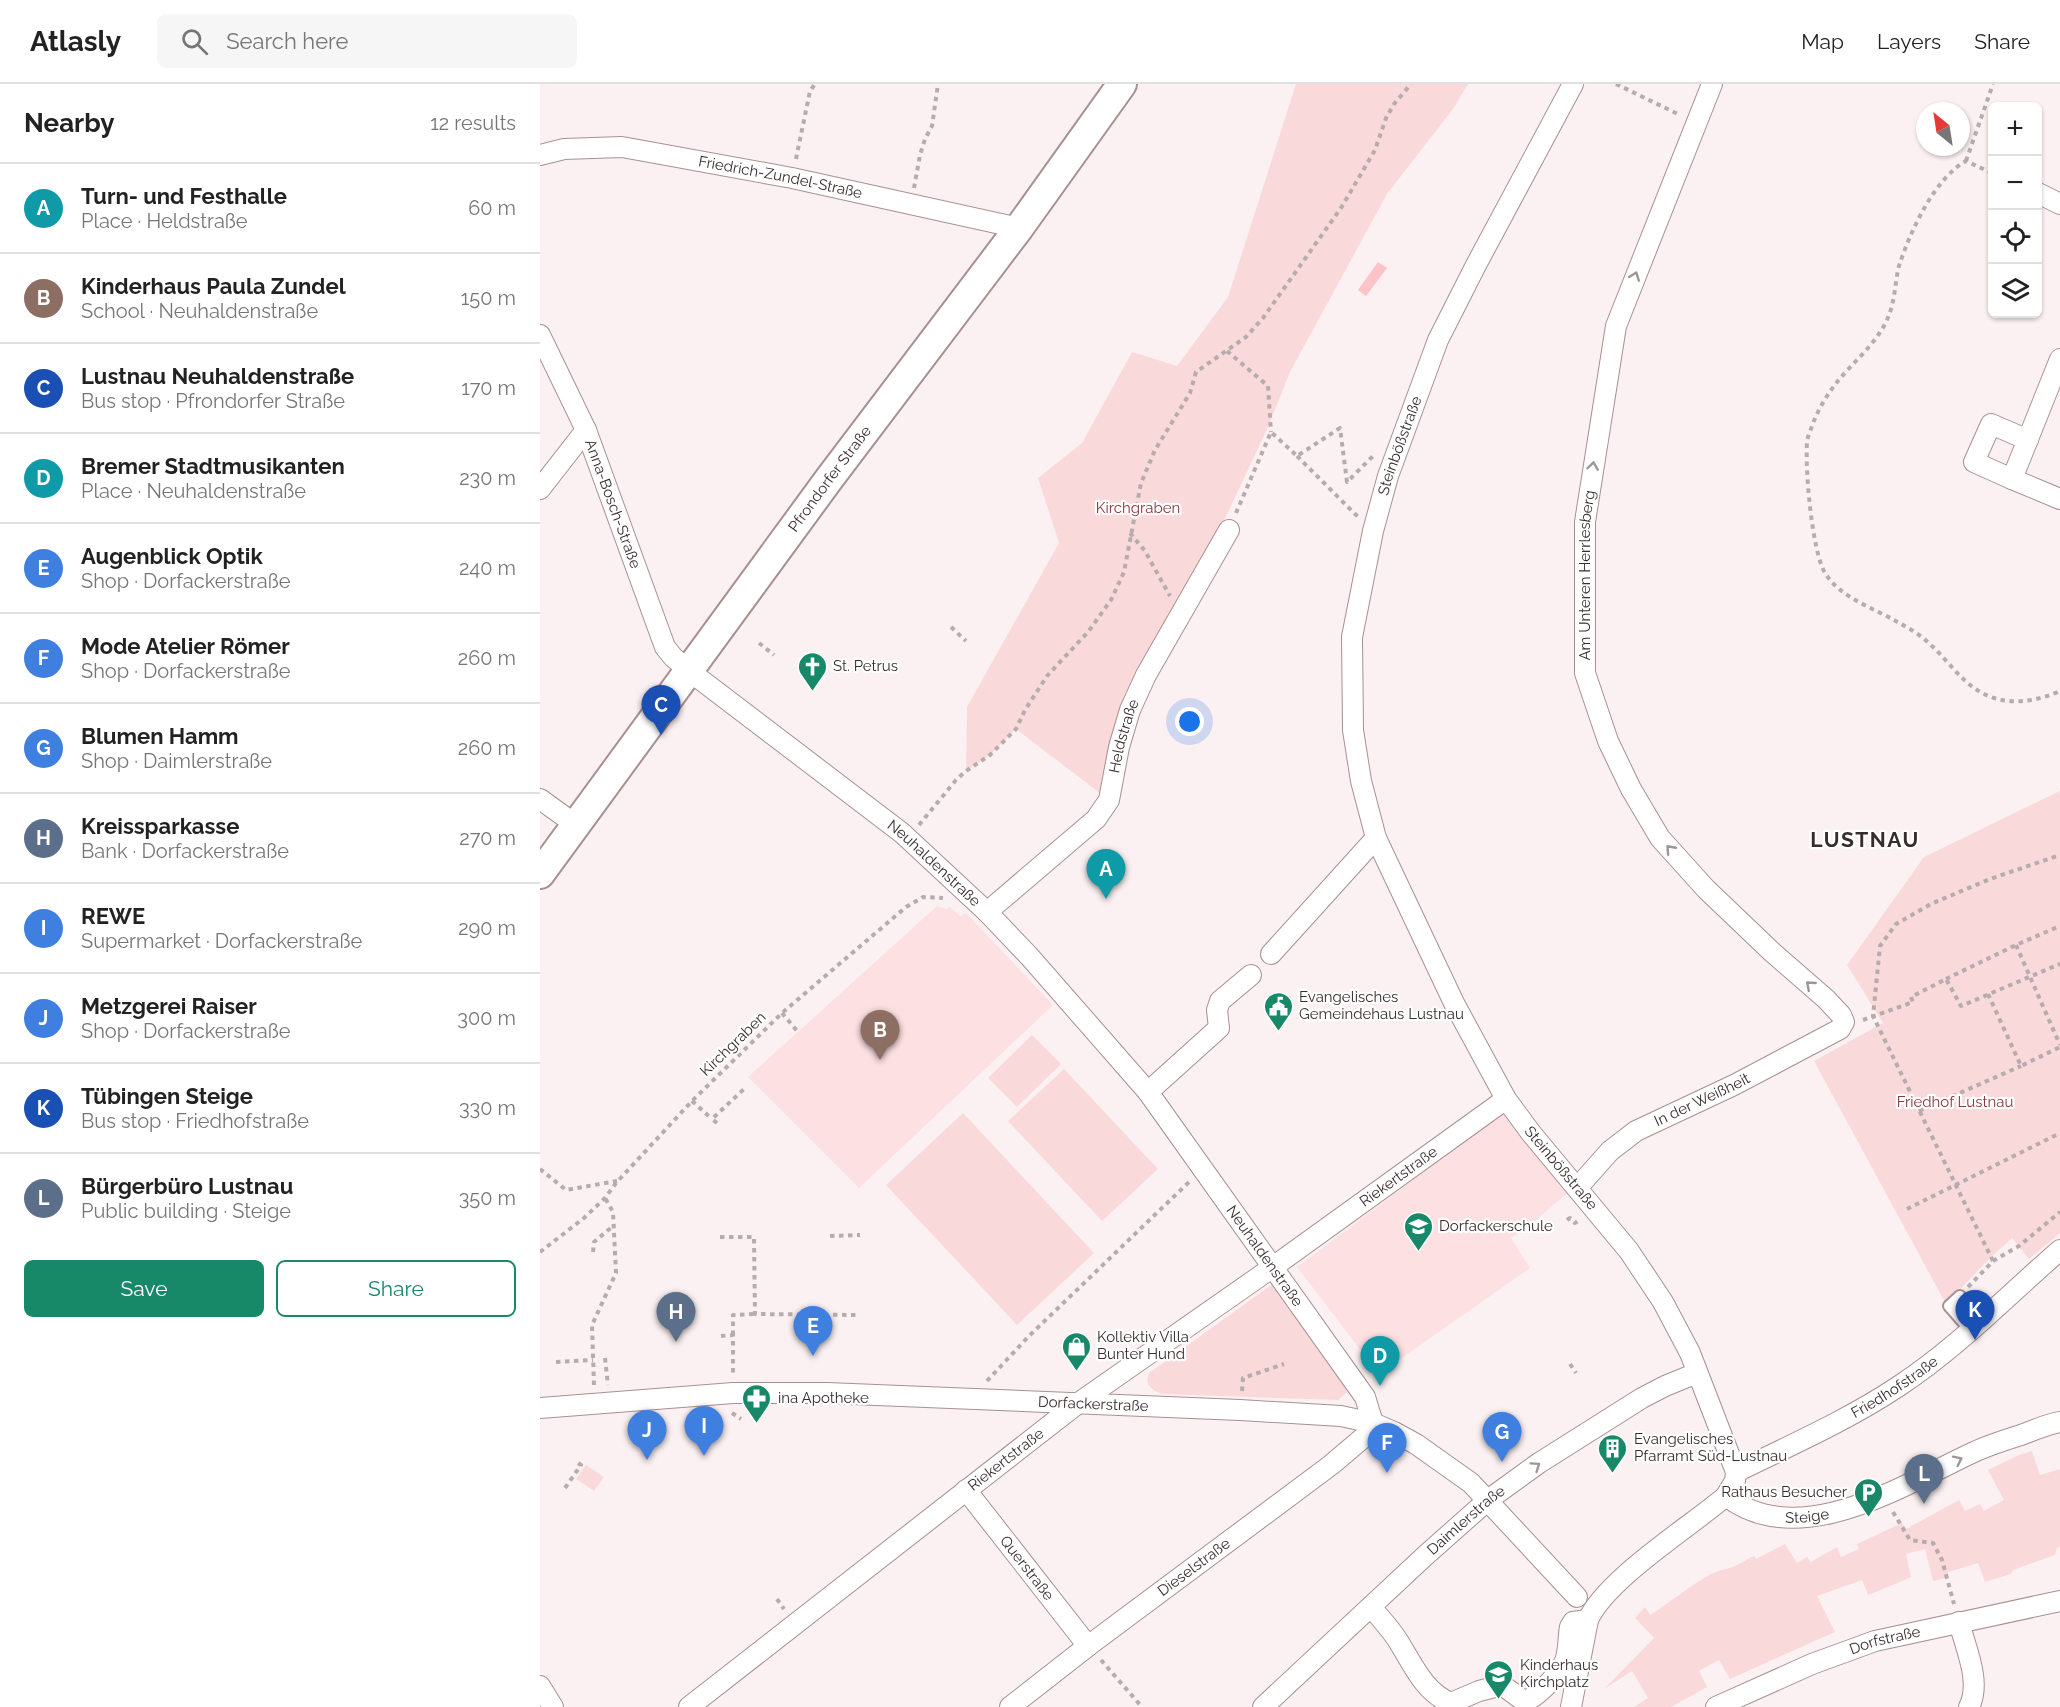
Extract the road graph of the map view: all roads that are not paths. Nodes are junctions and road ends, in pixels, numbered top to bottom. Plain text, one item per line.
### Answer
1 (1122, 84) edge
2 (1573, 84) edge
3 (1712, 84) edge
4 (540, 154) edge
5 (2042, 195) edge
6 (2060, 204) edge
7 (1019, 228) junction
8 (540, 335) edge
9 (2060, 359) edge
10 (586, 430) junction
11 (2028, 440) junction
12 (2012, 479) junction
13 (540, 489) edge
14 (2060, 499) edge
15 (1229, 530) road end
16 (688, 670) junction
17 (540, 800) edge
18 (576, 825) junction
19 (1376, 838) junction
20 (540, 873) edge
21 (987, 912) junction
22 (1271, 954) dead end
23 (1251, 975) dead end
24 (1840, 1029) joint
25 (1148, 1092) junction
26 (1506, 1099) junction
27 (1578, 1187) junction
28 (2060, 1250) edge
29 (1273, 1267) junction
30 (1960, 1296) dead end
31 (1970, 1330) junction
32 (1697, 1373) junction
33 (1077, 1404) junction
34 (540, 1408) edge
35 (2060, 1422) edge
36 (1373, 1423) junction
37 (1736, 1472) junction
38 (966, 1490) junction
39 (1726, 1496) junction
40 (1488, 1500) junction
41 (1577, 1597) dead end
42 (2060, 1601) edge
43 (1371, 1607) junction
44 (1588, 1620) junction
45 (1959, 1622) junction
46 (1088, 1646) junction
47 (540, 1686) edge
48 (1451, 1706) edge
49 (553, 1707) edge
50 (689, 1707) edge
51 (1010, 1707) edge
52 (1263, 1707) edge
53 (1571, 1707) edge
54 (1716, 1707) edge
55 (1969, 1707) edge

1 - 7 street, Pfrondorfer Straße
2 - 19 street, Steinbößstraße
24 -> 3 street, Am Unteren Herrlesberg
4 - 7 street, Friedrich-Zundel-Straße
5 - 6 street
7 - 16 street, Pfrondorfer Straße
8 - 10 street, Anna-Bosch-Straße
9 - 11 street
10 - 13 street
10 - 16 street, Anna-Bosch-Straße
11 - 12 street
11 - 12 street
12 - 14 street
15 - 21 street, Heldstraße
16 - 18 street, Pfrondorfer Straße
16 - 21 street, Neuhaldenstraße
17 - 18 street
18 - 20 street, Pfrondorfer Straße
19 - 22 street
19 - 26 street, Steinbößstraße
21 - 25 street, Neuhaldenstraße
23 - 25 street
24 - 27 street, In der Weißheit
25 - 29 street, Neuhaldenstraße
26 - 27 street, Steinbößstraße
26 - 29 street, Riekertstraße
27 - 32 street, Steinbößstraße
28 - 31 street, Friedhofstraße
29 - 33 street, Riekertstraße
29 - 36 street, Neuhaldenstraße
30 - 31 lane
31 - 37 street, Friedhofstraße
32 - 37 street, Steinbößstraße
40 -> 32 street, Daimlerstraße
33 - 34 street, Dorfackerstraße
33 - 36 street, Dorfackerstraße
33 - 38 street, Riekertstraße
39 -> 35 street, Steige
36 - 40 street, Dorfackerstraße
36 - 46 street, Dieselstraße
37 - 39 street
38 - 46 street, Querstraße
38 - 50 street, Riekertstraße
39 - 44 street
40 - 41 street, Dorfackerstraße
40 - 43 street, Daimlerstraße
42 - 45 street, Dorfstraße
43 - 48 street
43 - 52 street, Daimlerstraße
44 - 48 street
44 - 53 street
45 - 54 street, Dorfstraße
45 - 55 street
46 - 51 street, Dieselstraße
47 - 49 street

